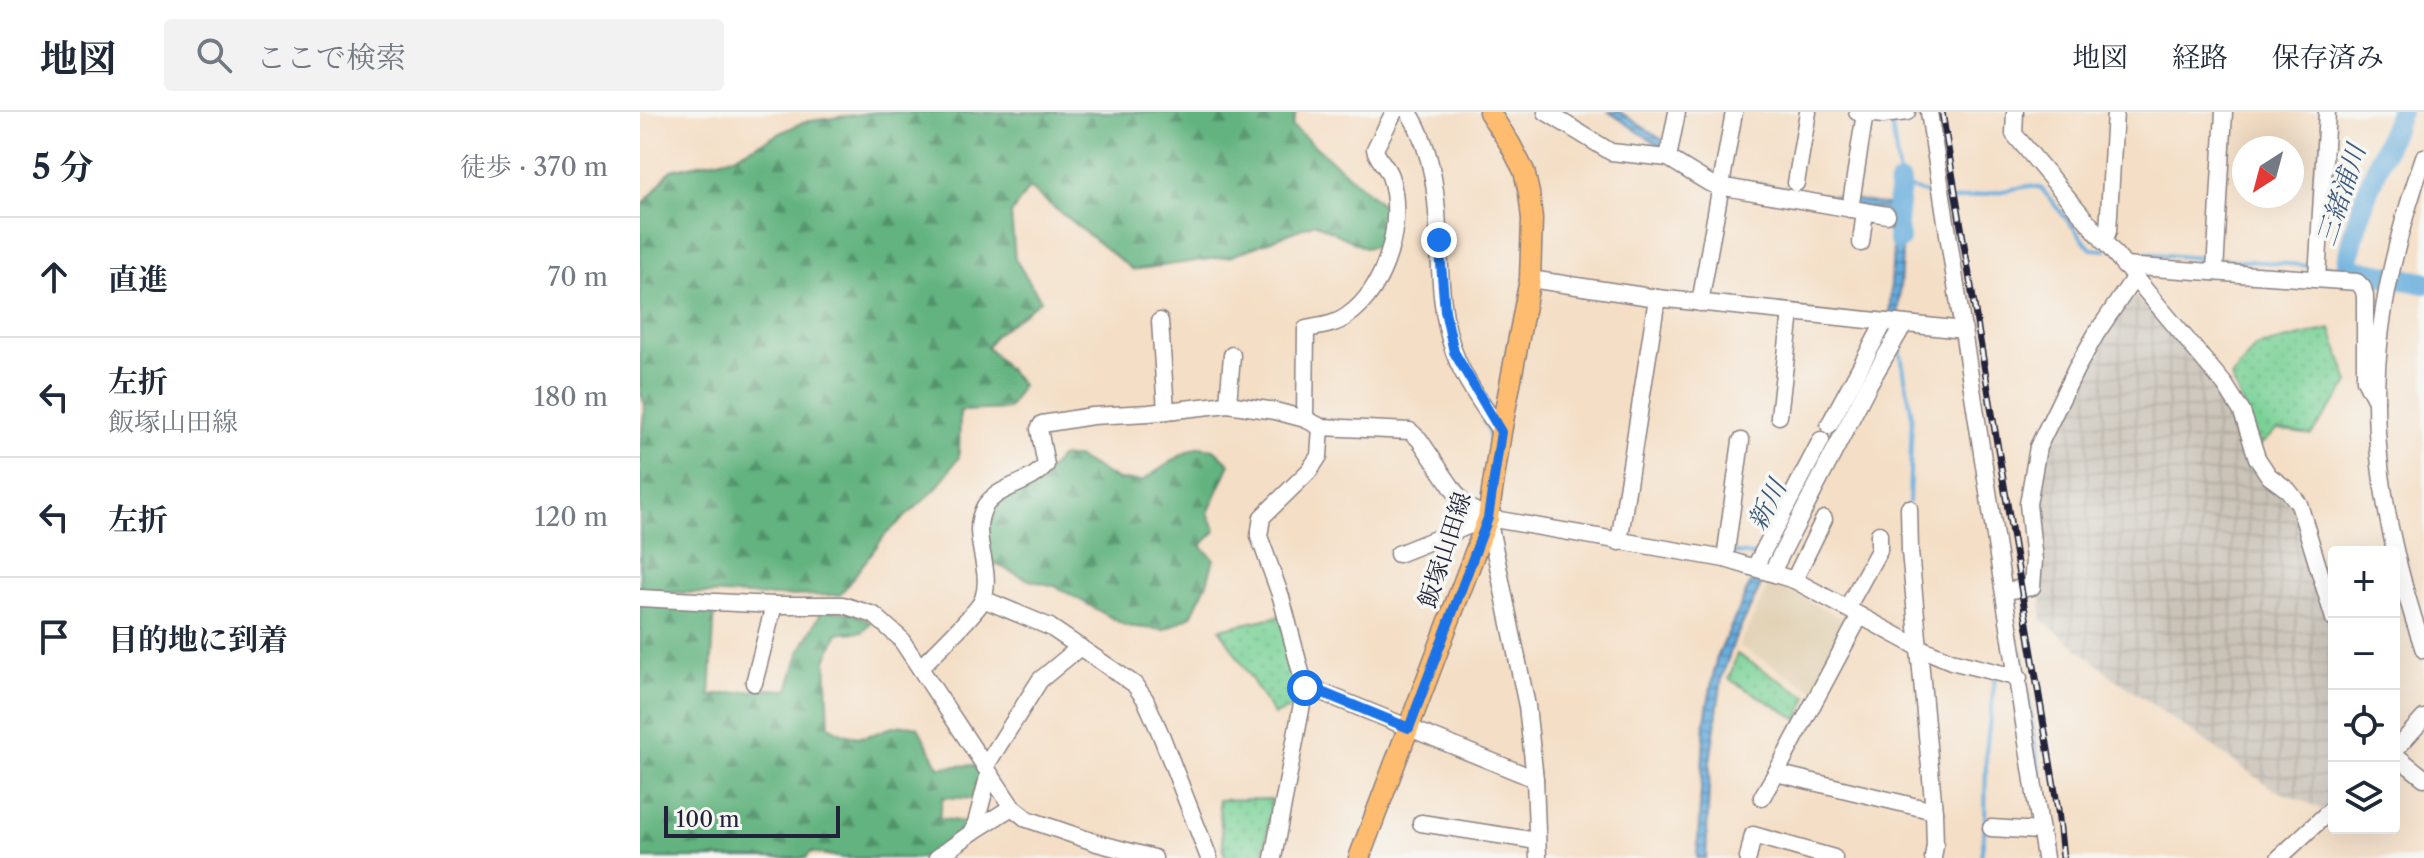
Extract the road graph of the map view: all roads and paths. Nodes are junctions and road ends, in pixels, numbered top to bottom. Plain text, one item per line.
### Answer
1 (1394, 112) edge
2 (1409, 112) edge
3 (1489, 112) edge
4 (1546, 112) edge
5 (1677, 112) edge
6 (1734, 112) edge
7 (1808, 112) edge
8 (1929, 112) edge
9 (2015, 112) edge
10 (2115, 112) edge
11 (2224, 112) edge
12 (2327, 112) edge
13 (1861, 113) edge
14 (1895, 114) edge
15 (1670, 152) junction
16 (2424, 157) edge
17 (1721, 182) junction
18 (1796, 183) dead end
19 (1854, 206) junction
20 (1887, 215) dead end
21 (2104, 242) junction
22 (1861, 243) dead end
23 (2129, 272) junction
24 (2215, 272) junction
25 (2317, 278) junction
26 (1530, 279) junction
27 (1657, 298) junction
28 (1700, 303) junction
29 (1791, 313) junction
30 (1160, 321) dead end
31 (1893, 325) junction
32 (1964, 330) junction
33 (1232, 355) dead end
34 (2376, 401) junction
35 (1228, 404) junction
36 (1166, 411) junction
37 (1779, 416) dead end
38 (1305, 419) junction
39 (1321, 427) junction
40 (1501, 432) junction
41 (1741, 441) dead end
42 (1909, 508) dead end
43 (1488, 518) junction
44 (1824, 519) dead end
45 (1879, 534) dead end
46 (1619, 542) junction
47 (1398, 554) dead end
48 (1725, 559) junction
49 (1764, 569) junction
50 (1794, 580) junction
51 (2008, 591) junction
52 (640, 598) edge
53 (983, 599) junction
54 (774, 605) junction
55 (1853, 612) junction
56 (2334, 618) edge
57 (1080, 647) junction
58 (1918, 647) junction
59 (2424, 650) edge
60 (920, 668) junction
61 (2019, 678) junction
62 (754, 683) dead end
63 (1304, 685) junction
64 (2424, 718) edge
65 (1409, 728) junction
66 (2400, 744) edge
67 (2400, 754) edge
68 (987, 770) junction
69 (1776, 773) junction
70 (1530, 776) junction
71 (2424, 778) edge
72 (1762, 797) dead end
73 (1012, 807) junction
74 (1934, 811) junction
75 (2328, 813) edge
76 (1421, 823) dead end
77 (1991, 828) dead end
78 (974, 831) junction
79 (2041, 831) junction
80 (1534, 846) edge
81 (937, 858) edge
82 (1154, 858) edge
83 (1209, 858) edge
84 (1273, 858) edge
85 (1359, 858) edge
86 (1748, 858) edge
87 (1834, 858) edge
88 (1933, 858) edge
89 (2045, 858) edge
90 (2279, 858) edge

1 - 38 street
2 - 40 street
3 - 26 main road, 飯塚山田線
4 - 15 street
5 - 15 street
6 - 17 street
7 - 18 street
8 - 32 street
9 - 21 street
10 - 21 street
11 - 24 street
12 - 25 street
13 - 14 street
13 - 19 street
15 - 17 street
16 - 34 street
17 - 19 street
17 - 28 street
19 - 20 street
19 - 22 street
21 - 23 street
23 - 24 street
23 - 51 street
23 - 56 street
24 - 25 street
25 - 34 street
26 - 27 street
26 - 40 main road, 飯塚山田線
27 - 28 street
27 - 46 street
28 - 29 street
29 - 31 street
29 - 37 street
30 - 36 street
31 - 32 street
31 - 49 street
31 - 49 street
32 - 51 street
33 - 35 street
34 - 59 street
35 - 36 street
35 - 38 street
36 - 53 street
38 - 39 street
39 - 43 street
39 - 63 street
40 - 43 main road, 飯塚山田線
41 - 48 street
42 - 58 street
43 - 46 street
43 - 47 street
43 - 65 main road, 飯塚山田線
43 - 70 street
44 - 50 street
45 - 55 street
46 - 48 street
48 - 49 street
49 - 50 street
50 - 55 street
51 - 61 street
52 - 54 street
53 - 57 street
53 - 60 street
54 - 60 street
54 - 62 street
55 - 58 street
55 - 69 street
57 - 68 street
57 - 83 street
58 - 61 street
58 - 74 street
60 - 68 street
61 - 79 street
63 - 65 street
63 - 84 street
64 - 66 street
65 - 70 street
65 - 85 main road, 飯塚山田線
67 - 71 street
68 - 73 street
68 - 78 street
69 - 72 street
69 - 74 street
70 - 80 street
73 - 78 street
73 - 82 street
74 - 88 street
75 - 90 street
76 - 80 street
77 - 79 street
78 - 81 street
79 - 89 street
86 - 87 street

